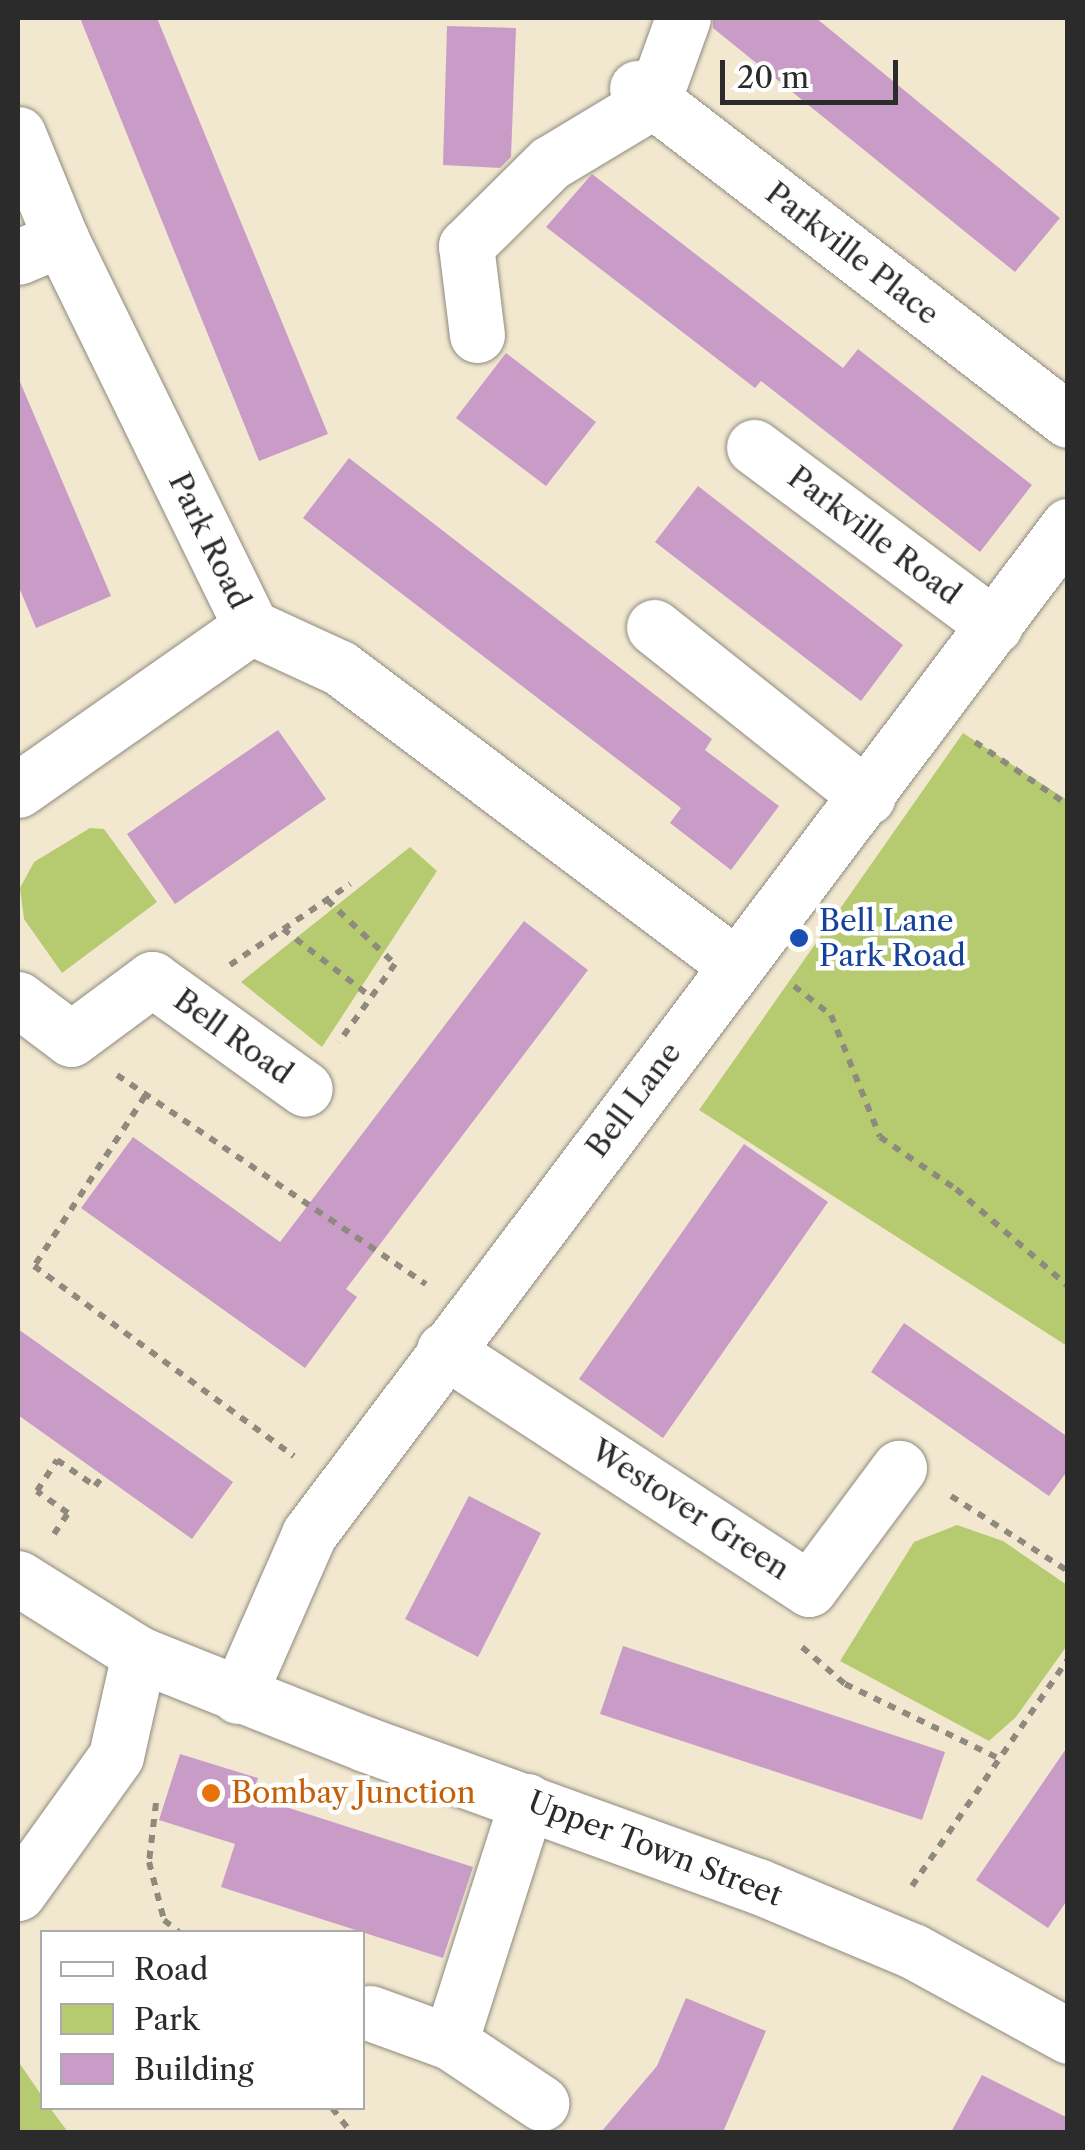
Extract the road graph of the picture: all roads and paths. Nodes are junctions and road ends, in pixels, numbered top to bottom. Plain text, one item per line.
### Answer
1 (683, 18) edge
2 (645, 94) junction
3 (18, 134) edge
4 (39, 248) edge
5 (477, 335) dead end
6 (1068, 420) edge
7 (754, 446) dead end
8 (1068, 526) edge
9 (995, 626) junction
10 (251, 627) junction
11 (654, 627) dead end
12 (933, 713) junction
13 (18, 790) edge
14 (868, 797) junction
15 (1068, 805) edge
16 (350, 884) dead end
17 (327, 900) junction
18 (283, 929) junction
19 (742, 957) junction
20 (216, 974) dead end
21 (371, 997) junction
22 (18, 999) edge
23 (71, 1039) junction
24 (319, 1070) joint
25 (145, 1096) junction
26 (1068, 1286) edge
27 (458, 1333) junction
28 (899, 1468) joint
29 (103, 1476) dead end
30 (352, 1476) junction
31 (32, 1560) edge
32 (1068, 1570) edge
33 (790, 1636) dead end
34 (140, 1654) junction
35 (1068, 1659) edge
36 (238, 1696) junction
37 (116, 1756) junction
38 (996, 1757) junction
39 (527, 1801) junction
40 (18, 1893) edge
41 (905, 1897) dead end
42 (176, 1930) edge
43 (370, 2012) dead end
44 (1068, 2036) edge
45 (450, 2042) junction
46 (541, 2103) dead end
47 (334, 2110) edge
48 (351, 2132) edge

1 - 2 street
2 - 5 street
2 - 6 street, Parkville Place
3 - 4 street, Park Road
4 - 10 street, Park Road
7 - 9 street, Parkville Road
8 - 9 street, Bell Lane
9 - 12 street, Bell Lane
10 - 13 street
10 - 19 street, Park Road
11 - 14 street
12 - 14 street, Bell Lane
12 - 15 path
14 - 19 street, Bell Lane
16 - 17 path
17 - 18 path
17 - 21 path
18 - 20 path
18 - 21 path
19 - 26 path
19 - 27 street, Bell Lane
21 - 24 path
22 - 23 street
23 - 24 street, Bell Road
23 - 25 path
25 - 27 path
25 - 30 path
27 - 28 street, Westover Green
27 - 30 street, Bell Lane
28 - 32 path
29 - 31 path
30 - 36 street, Bell Lane
31 - 34 street, Upper Town Street
33 - 38 path
34 - 36 street, Upper Town Street
34 - 37 street
35 - 38 path
36 - 39 street, Upper Town Street
37 - 40 street
37 - 42 path
38 - 41 path
39 - 44 street, Upper Town Street
39 - 45 street
43 - 45 street
45 - 46 street
47 - 48 path

